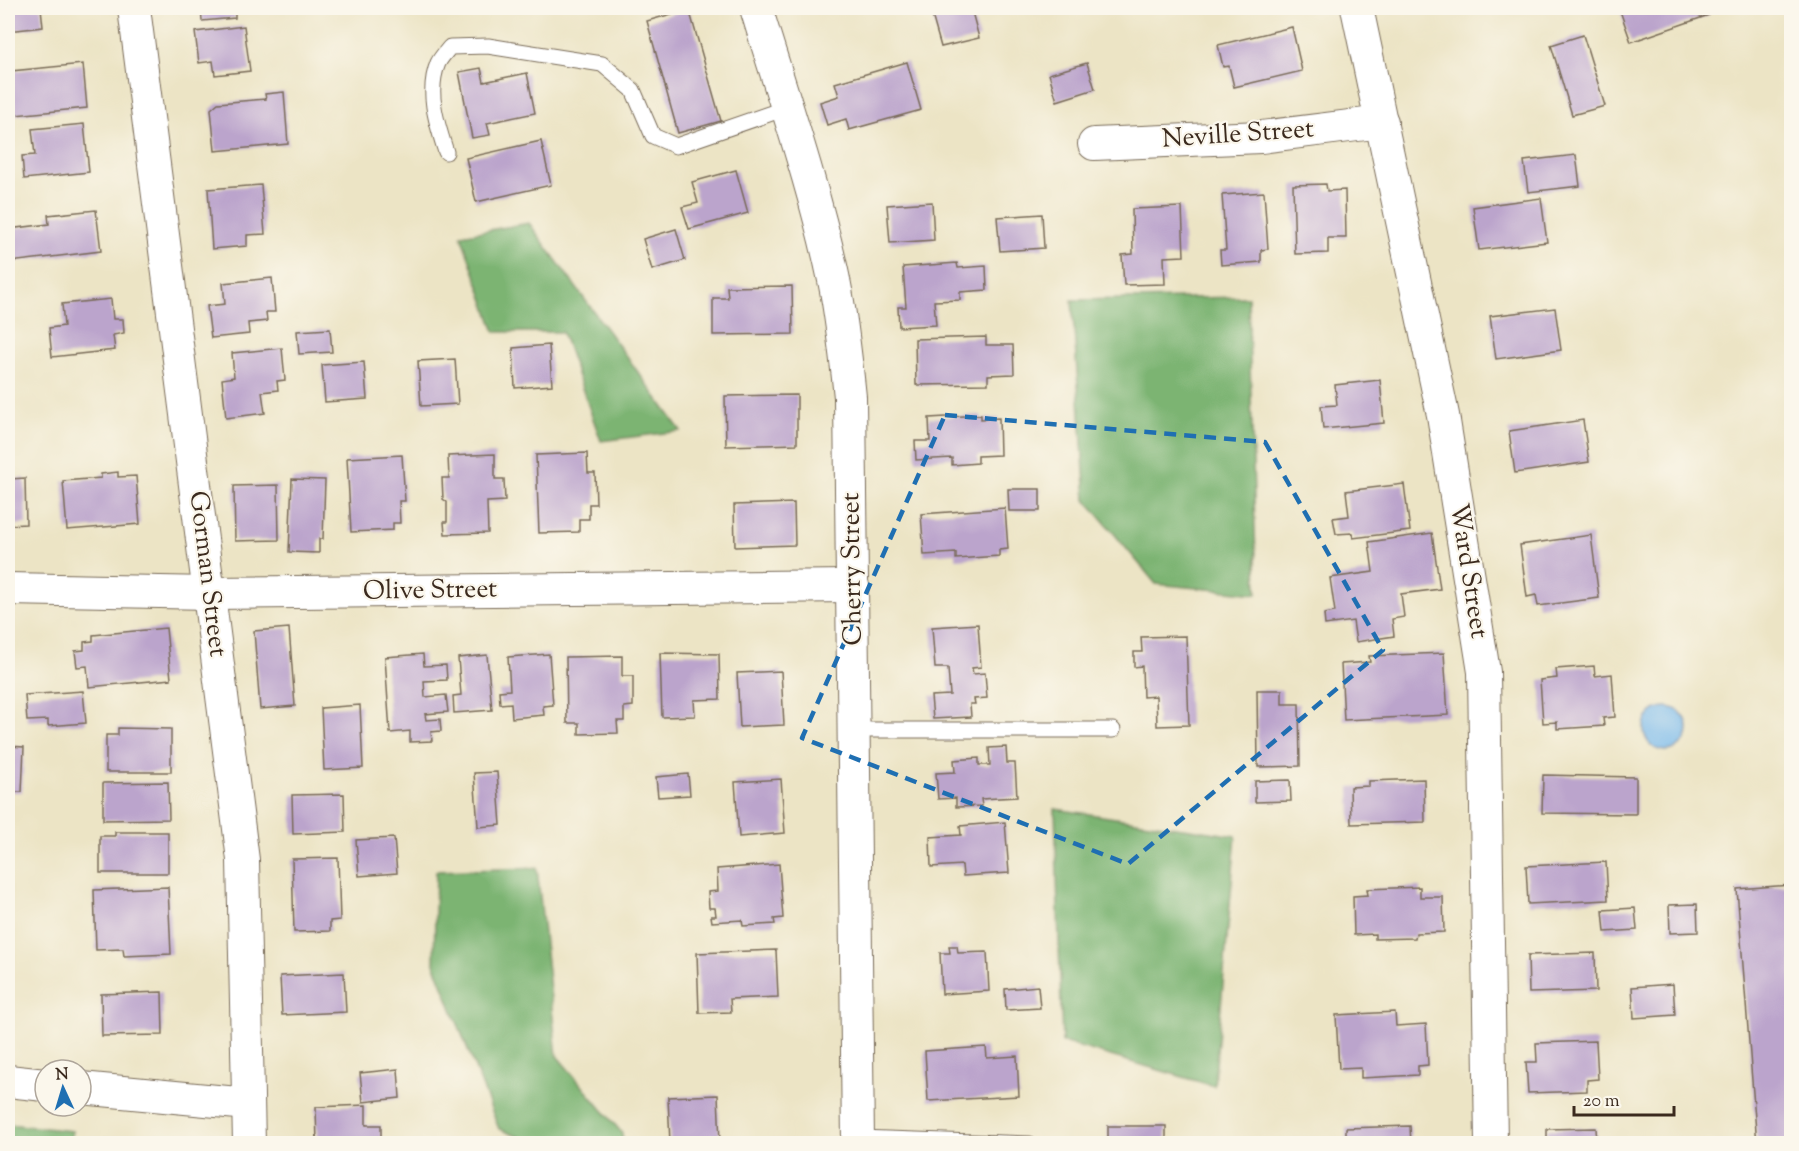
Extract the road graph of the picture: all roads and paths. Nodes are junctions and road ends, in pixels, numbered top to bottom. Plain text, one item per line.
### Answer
1 (134, 8) edge
2 (756, 8) edge
3 (1356, 8) edge
4 (786, 108) junction
5 (1382, 122) junction
6 (1094, 144) dead end
7 (446, 152) dead end
8 (853, 586) junction
9 (8, 589) edge
10 (210, 593) junction
11 (855, 730) junction
12 (1113, 730) dead end
13 (8, 1081) edge
14 (33, 1084) edge
15 (93, 1089) edge
16 (248, 1104) junction
17 (858, 1141) edge
18 (249, 1143) edge
19 (1030, 1143) edge
20 (1491, 1143) edge

1 - 10 street, Gorman Street
2 - 4 street, Cherry Street
3 - 5 street, Ward Street
4 - 7 lane
4 - 8 street, Cherry Street
5 - 6 street, Neville Street
5 - 20 street, Ward Street
8 - 10 street, Olive Street
8 - 11 street, Cherry Street
9 - 10 street, Olive Street
10 - 16 street, Gorman Street
11 - 12 lane
11 - 17 street, Cherry Street
13 - 14 street
15 - 16 street
16 - 18 street, Gorman Street
17 - 19 lane

